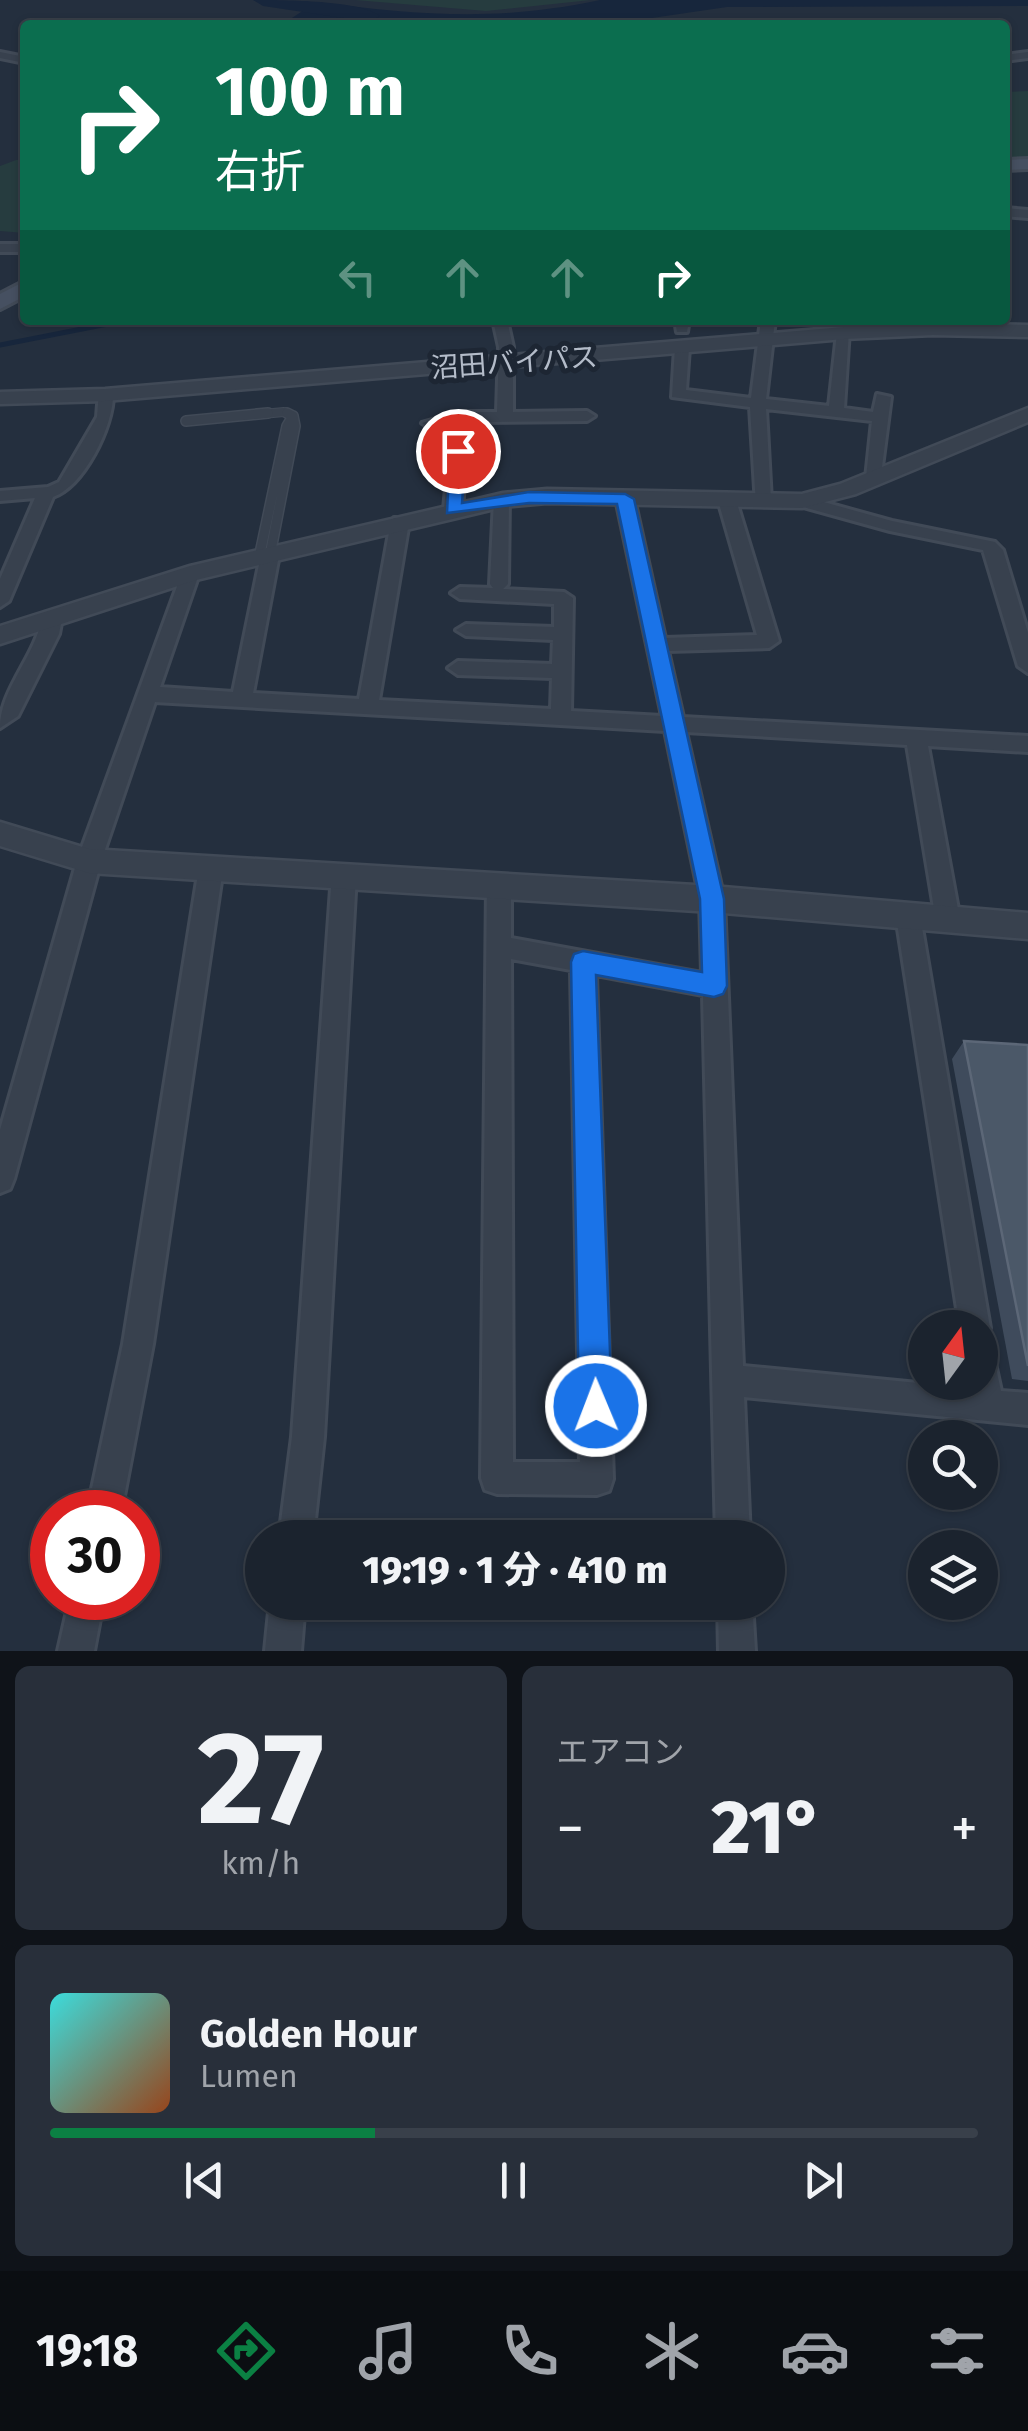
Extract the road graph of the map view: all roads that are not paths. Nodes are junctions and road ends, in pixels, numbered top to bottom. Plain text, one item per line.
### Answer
1 (500, 325) edge
2 (766, 329) edge
3 (1028, 331) edge
4 (682, 332) edge
5 (844, 333) junction
6 (504, 364) junction
7 (105, 395) junction
8 (882, 397) dead end
9 (0, 398) edge
10 (758, 401) junction
11 (836, 411) junction
12 (1028, 414) edge
13 (505, 416) junction
14 (587, 416) dead end
15 (879, 417) junction
16 (186, 421) dead end
17 (460, 422) junction
18 (430, 423) dead end
19 (874, 478) junction
20 (46, 493) junction
21 (0, 496) edge
22 (625, 499) junction
23 (503, 500) junction
24 (727, 500) junction
25 (762, 501) junction
26 (802, 501) junction
27 (453, 510) junction
28 (400, 522) junction
29 (264, 556) junction
30 (190, 574) junction
31 (500, 584) dead end
32 (460, 593) dead end
33 (0, 601) edge
34 (52, 618) junction
35 (1022, 626) edge
36 (466, 630) dead end
37 (0, 634) edge
38 (563, 634) junction
39 (658, 645) junction
40 (1028, 666) edge
41 (458, 668) dead end
42 (562, 671) junction
43 (149, 694) junction
44 (241, 700) junction
45 (368, 706) junction
46 (561, 716) junction
47 (0, 722) edge
48 (674, 723) junction
49 (916, 738) junction
50 (1028, 744) edge
51 (0, 834) edge
52 (89, 861) junction
53 (212, 868) junction
54 (344, 875) junction
55 (499, 886) junction
56 (712, 899) junction
57 (908, 916) junction
58 (948, 920) junction
59 (1028, 926) edge
60 (502, 947) junction
61 (583, 962) junction
62 (714, 986) junction
63 (0, 1179) edge
64 (972, 1310) edge
65 (726, 1380) junction
66 (987, 1400) edge
67 (988, 1405) junction
68 (1027, 1413) edge
69 (108, 1490) edge
70 (298, 1520) edge
71 (732, 1520) edge
72 (82, 1620) edge
73 (286, 1620) edge
74 (737, 1620) edge
75 (76, 1651) edge
76 (282, 1651) edge
77 (738, 1651) edge

1 - 6 street
2 - 4 street, 沼田バイパス
2 - 5 street, 沼田バイパス
2 - 10 street
3 - 5 street, 沼田バイパス
4 - 6 street, 沼田バイパス
4 - 10 street
5 - 11 street
6 - 7 street, 沼田バイパス
6 - 13 street
7 - 9 street, 沼田バイパス
7 - 20 street
8 - 15 street
10 - 11 street
10 - 25 street
11 - 15 street
12 - 19 street
13 - 14 street
13 - 17 street
15 - 19 street
16 - 29 lane
17 - 18 street
17 - 27 street
19 - 26 street
20 - 21 street
20 - 33 street
22 - 23 street
22 - 24 street
22 - 39 street
23 - 27 street
23 - 31 street
24 - 25 street
24 - 39 street
25 - 26 street
26 - 35 street
27 - 28 street
28 - 29 street
28 - 45 street
29 - 30 street
29 - 44 street
30 - 34 street
30 - 43 street
32 - 38 street
34 - 37 street
34 - 47 street
35 - 40 street
36 - 38 street
38 - 42 street
39 - 48 street
41 - 42 street
42 - 46 street
43 - 44 street
43 - 52 street
44 - 45 street
45 - 46 street
46 - 48 street
48 - 49 street
48 - 56 street
49 - 50 street
49 - 58 street
51 - 52 street
52 - 53 street
52 - 63 street
53 - 54 street
53 - 69 street
54 - 55 street
54 - 70 street
55 - 56 street
55 - 60 street
56 - 57 street
56 - 62 street
57 - 58 street
57 - 64 street
58 - 59 street
60 - 61 street
60 - 61 street
61 - 62 street
62 - 65 street
65 - 67 street
65 - 71 street
66 - 67 street
67 - 68 street
72 - 75 street
73 - 76 street
74 - 77 street

